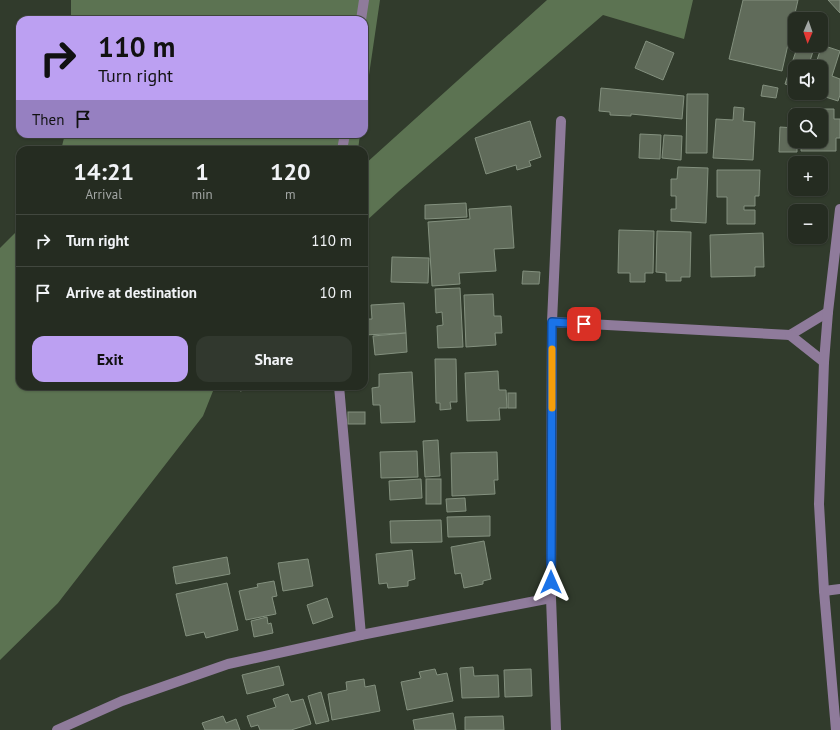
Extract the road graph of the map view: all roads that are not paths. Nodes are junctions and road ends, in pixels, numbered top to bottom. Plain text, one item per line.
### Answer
1 (364, 0) edge
2 (362, 16) edge
3 (561, 121) dead end
4 (840, 209) edge
5 (828, 312) junction
6 (552, 322) junction
7 (790, 335) junction
8 (824, 362) junction
9 (339, 390) edge
10 (840, 589) edge
11 (824, 591) junction
12 (551, 598) junction
13 (361, 635) junction
14 (57, 730) edge
15 (556, 730) edge
16 (836, 730) edge

1 - 2 street
3 - 6 street
4 - 5 street
5 - 7 street
5 - 8 street
6 - 7 street
6 - 12 street
7 - 8 street
8 - 11 street
9 - 13 street
10 - 11 street
11 - 16 street
12 - 13 street
12 - 15 street
13 - 14 street

